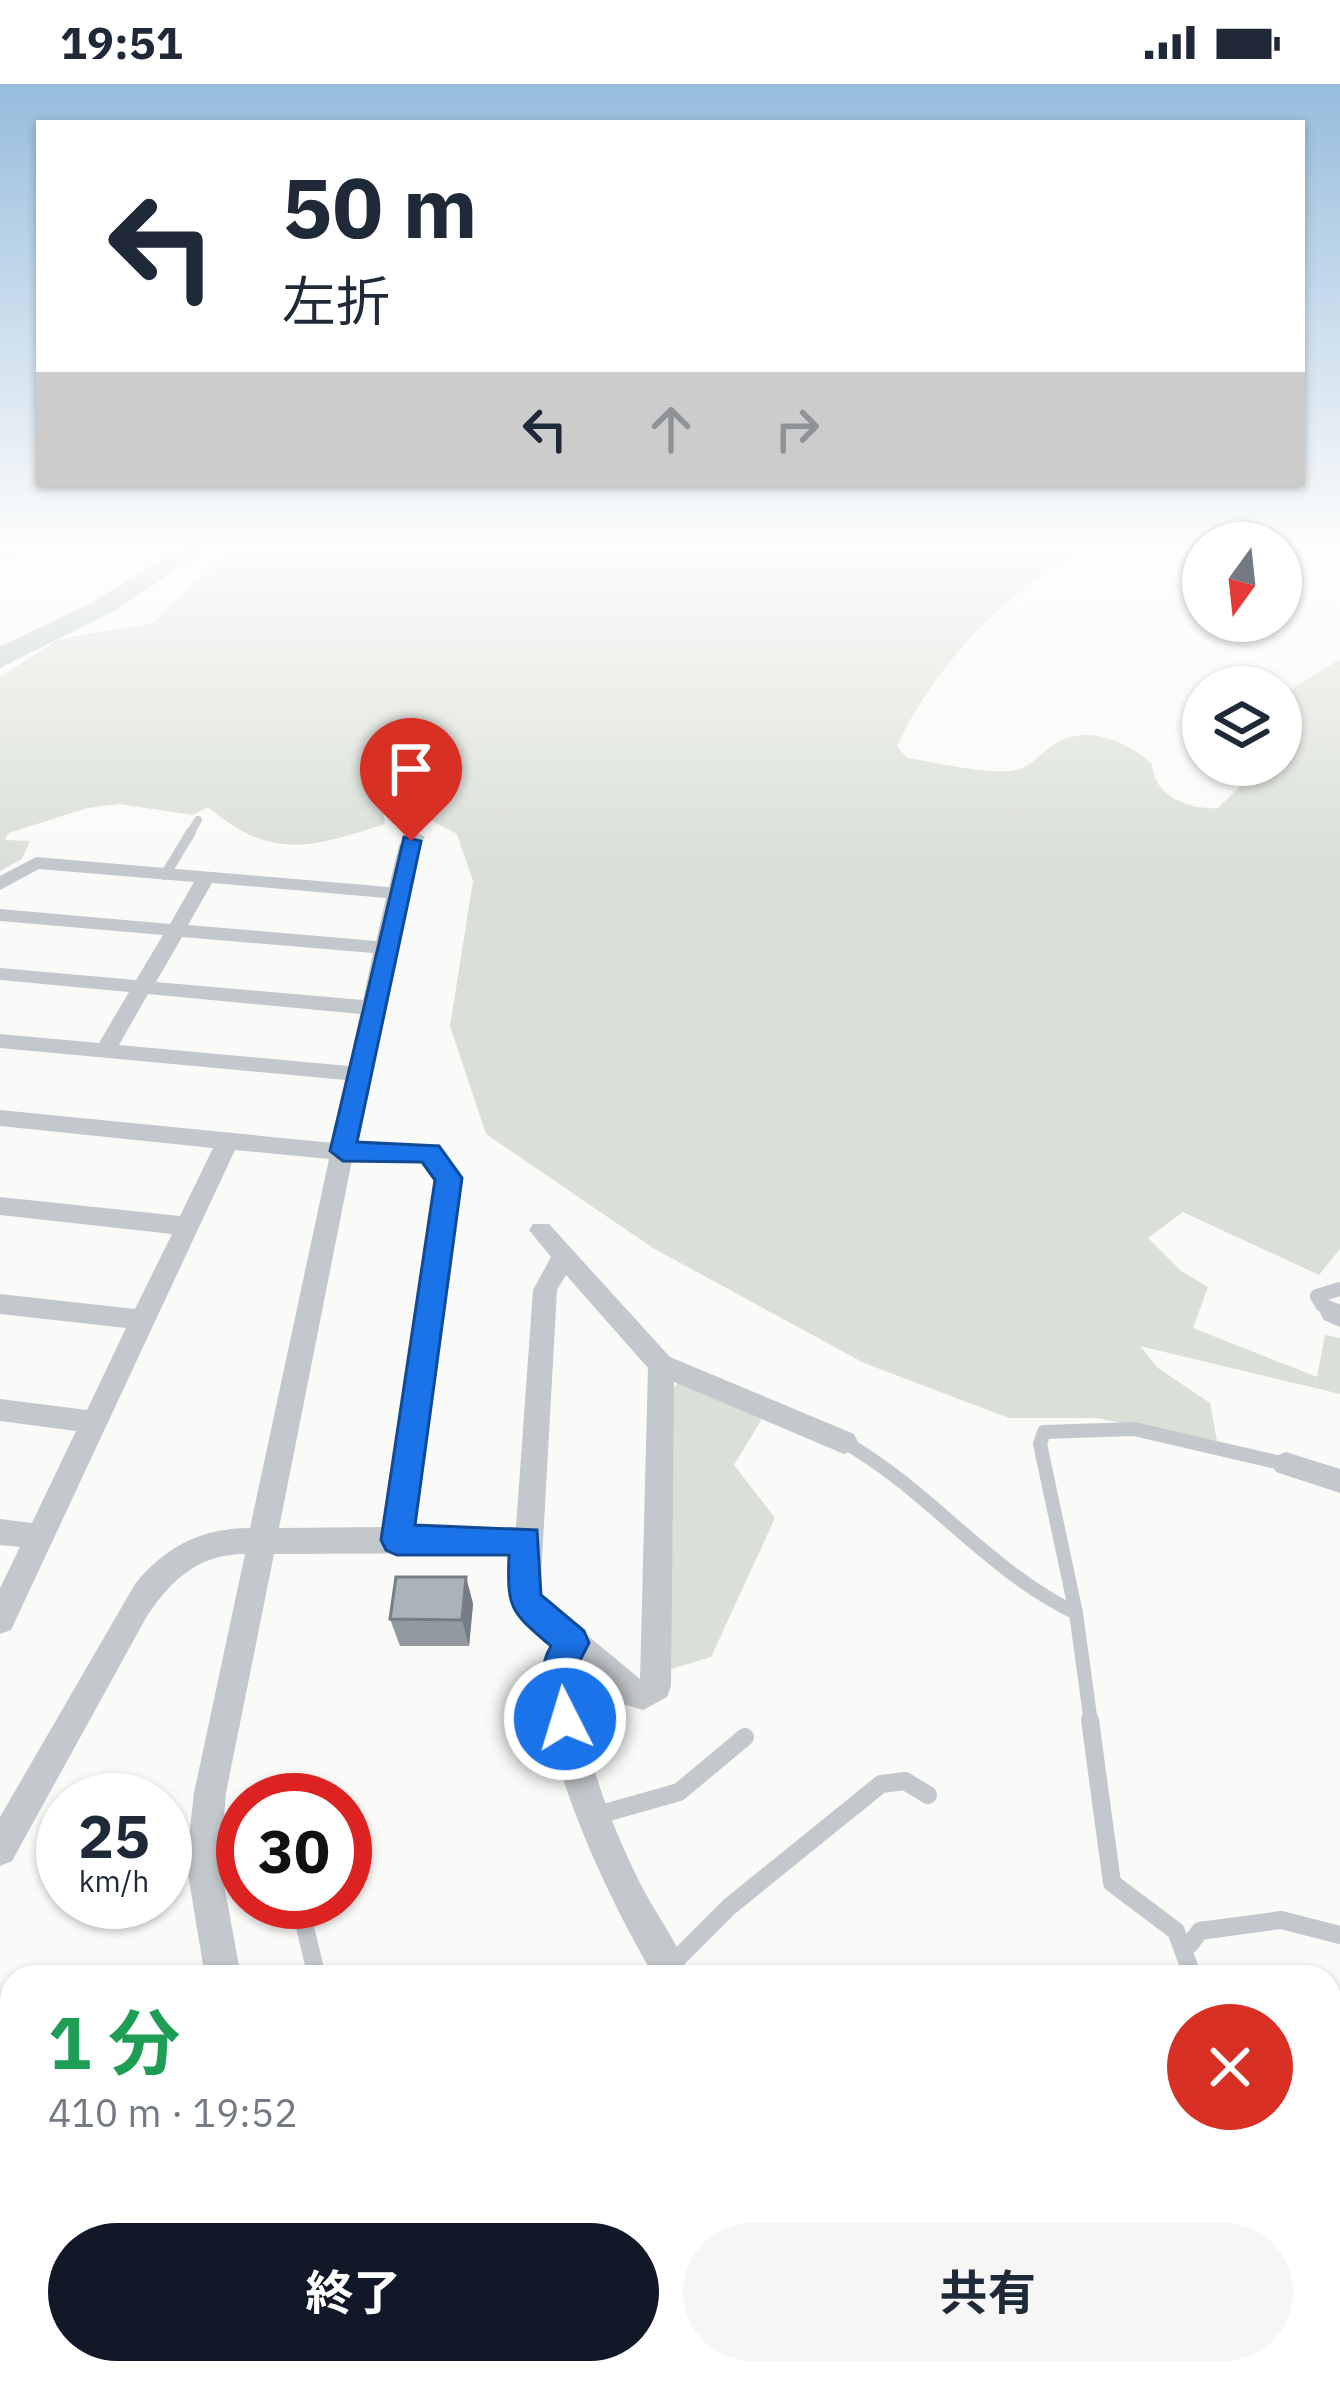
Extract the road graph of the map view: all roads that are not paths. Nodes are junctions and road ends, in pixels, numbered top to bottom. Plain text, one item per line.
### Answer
1 (199, 820) dead end
2 (416, 837) dead end
3 (165, 874) junction
4 (206, 878) junction
5 (0, 884) edge
6 (397, 893) junction
7 (0, 915) edge
8 (176, 929) junction
9 (384, 948) junction
10 (0, 974) edge
11 (141, 987) junction
12 (371, 1008) junction
13 (0, 1041) edge
14 (105, 1051) junction
15 (358, 1074) junction
16 (0, 1118) edge
17 (229, 1141) junction
18 (343, 1151) junction
19 (0, 1206) edge
20 (186, 1226) junction
21 (541, 1230) dead end
22 (562, 1259) junction
23 (0, 1304) edge
24 (143, 1320) junction
25 (662, 1365) junction
26 (0, 1410) edge
27 (95, 1422) junction
28 (844, 1442) joint
29 (1286, 1464) joint
30 (1340, 1480) edge
31 (0, 1532) edge
32 (40, 1537) junction
33 (262, 1540) junction
34 (397, 1540) junction
35 (526, 1540) junction
36 (1076, 1613) junction
37 (0, 1620) edge
38 (572, 1643) junction
39 (745, 1737) dead end
40 (928, 1795) dead end
41 (596, 1815) junction
42 (0, 1849) edge
43 (305, 1929) edge
44 (1340, 1935) edge
45 (1190, 1944) junction
46 (221, 1965) edge
47 (313, 1965) edge
48 (668, 1965) edge
49 (671, 1965) edge
50 (1192, 1965) edge

1 - 3 lane
2 - 6 street
3 - 4 street
3 - 5 street
4 - 6 street
4 - 8 street
6 - 9 street
7 - 8 street
8 - 9 street
8 - 11 street
9 - 12 street
10 - 11 street
11 - 12 street
11 - 14 street
12 - 15 street
13 - 14 street
14 - 15 street
15 - 18 street
16 - 17 street
17 - 18 street
17 - 20 street
18 - 33 street
18 - 34 street
19 - 20 street
20 - 24 street
21 - 22 street
22 - 25 street
22 - 35 street
23 - 24 street
24 - 27 street
25 - 28 street
25 - 38 street
26 - 27 street
27 - 32 street
28 - 36 lane
29 - 30 street
29 - 36 lane
31 - 32 street
32 - 37 street
33 - 34 street
33 - 42 street
33 - 46 street
34 - 35 street
35 - 38 street
36 - 45 lane
38 - 41 street
39 - 41 lane
40 - 49 lane
41 - 48 street
43 - 47 lane
44 - 45 lane
45 - 50 lane

